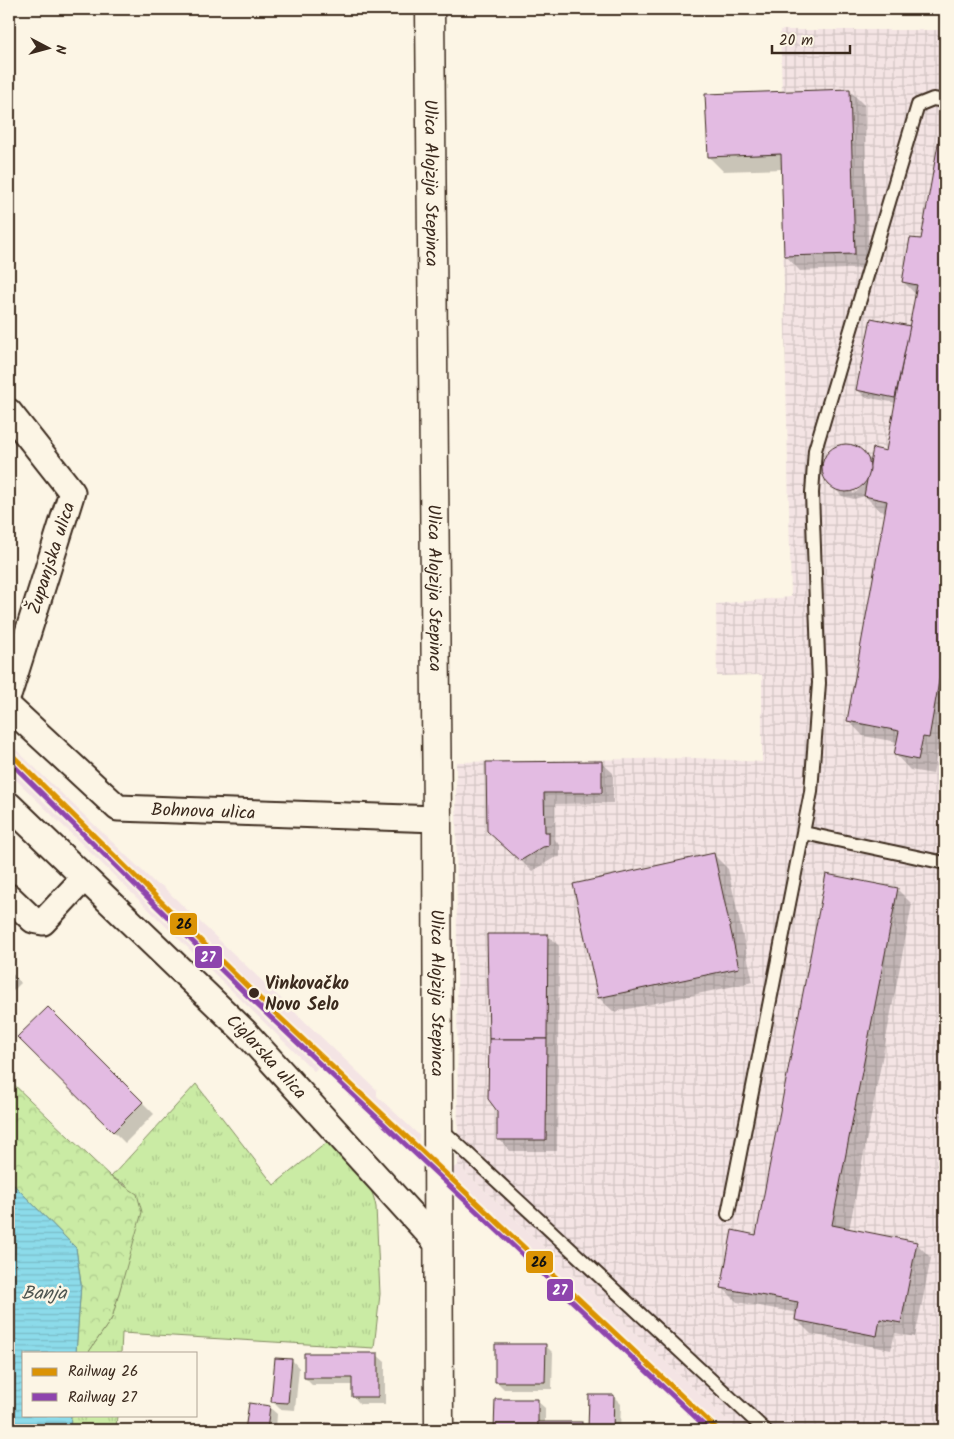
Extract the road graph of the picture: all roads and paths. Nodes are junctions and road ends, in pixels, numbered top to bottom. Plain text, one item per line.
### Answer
1 (430, 9) edge
2 (945, 101) edge
3 (9, 412) edge
4 (9, 693) edge
5 (9, 707) edge
6 (9, 805) edge
7 (437, 819) junction
8 (804, 833) junction
9 (945, 863) edge
10 (84, 878) junction
11 (9, 897) edge
12 (439, 1127) junction
13 (728, 1214) dead end
14 (438, 1244) junction
15 (439, 1430) edge
16 (765, 1430) edge

1 - 7 main road, Ulica Alojzija Stepinca
2 - 8 lane
3 - 4 street, Županjska ulica
5 - 7 street, Bohnova ulica
6 - 10 street, Ciglarska ulica
7 - 12 main road, Ulica Alojzija Stepinca
8 - 9 lane
8 - 13 lane
10 - 11 street
10 - 14 street, Ciglarska ulica
12 - 14 main road, Ulica Alojzija Stepinca
12 - 16 lane
14 - 15 main road, Ulica Alojzija Stepinca

